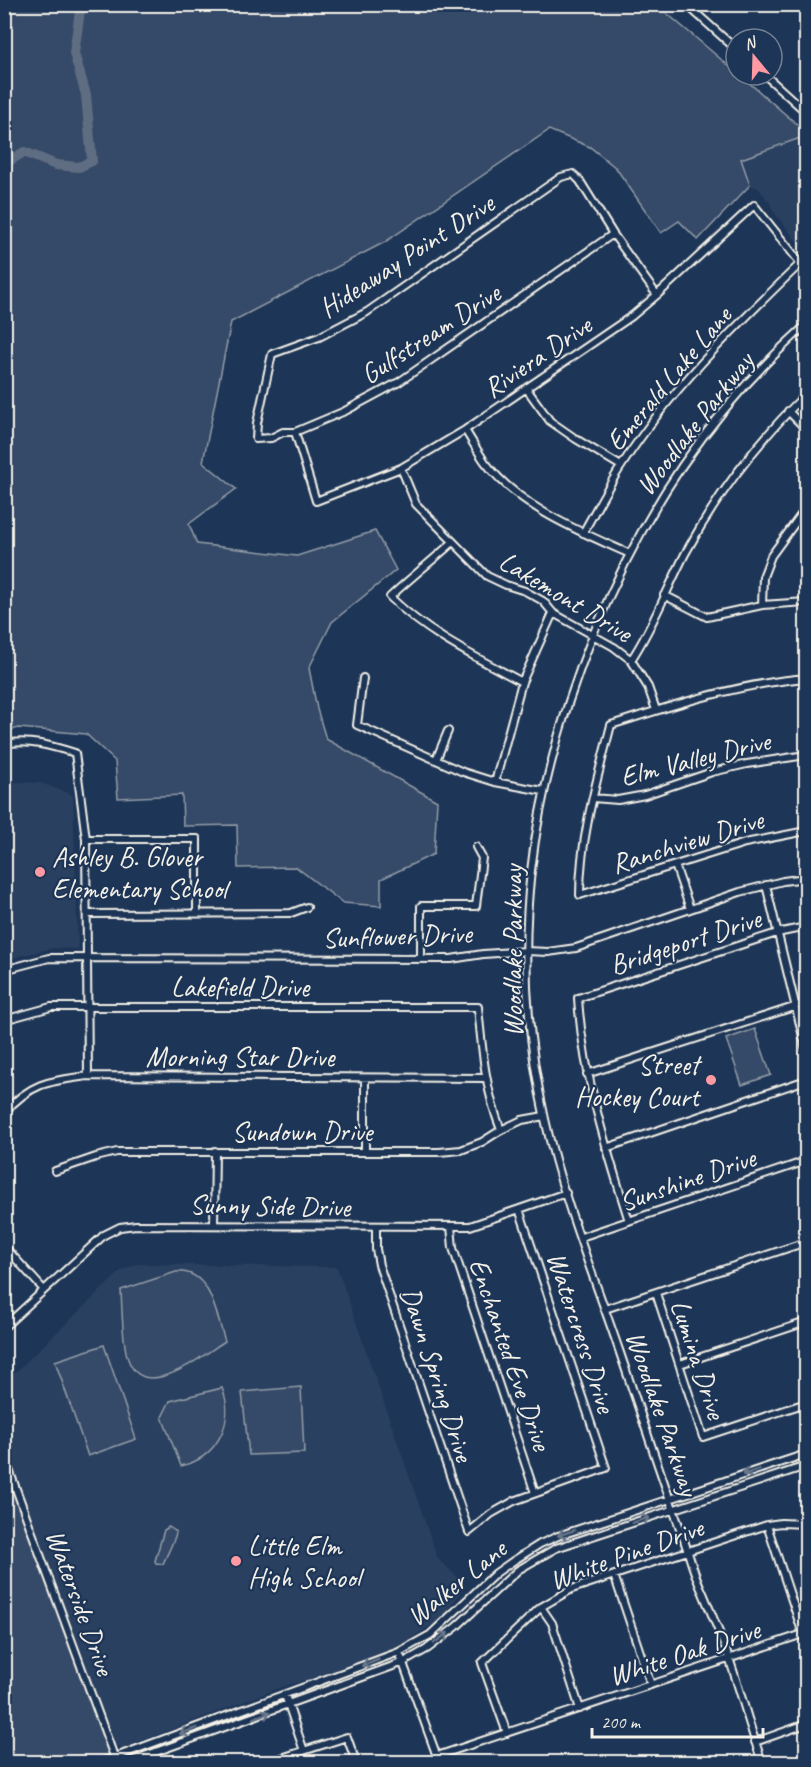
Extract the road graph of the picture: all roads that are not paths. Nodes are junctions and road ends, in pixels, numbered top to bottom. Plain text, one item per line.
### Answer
1 (686, 4) edge
2 (802, 4) edge
3 (807, 9) edge
4 (724, 38) edge
5 (779, 87) edge
6 (807, 112) edge
7 (613, 234) junction
8 (801, 263) junction
9 (807, 270) edge
10 (657, 295) junction
11 (807, 325) edge
12 (526, 388) junction
13 (807, 394) edge
14 (788, 411) junction
15 (807, 429) edge
16 (465, 430) junction
17 (295, 432) junction
18 (256, 439) joint
19 (621, 466) junction
20 (401, 468) junction
21 (807, 508) edge
22 (583, 532) junction
23 (453, 542) junction
24 (630, 554) junction
25 (664, 595) junction
26 (807, 602) edge
27 (762, 605) junction
28 (553, 613) junction
29 (593, 637) junction
30 (631, 660) junction
31 (363, 678) dead end
32 (807, 678) edge
33 (522, 682) junction
34 (656, 710) junction
35 (448, 731) dead end
36 (4, 744) edge
37 (807, 755) edge
38 (436, 760) junction
39 (495, 782) junction
40 (543, 791) junction
41 (593, 798) junction
42 (807, 831) edge
43 (86, 839) junction
44 (476, 847) dead end
45 (675, 865) junction
46 (807, 878) edge
47 (766, 885) junction
48 (307, 907) dead end
49 (690, 909) junction
50 (196, 913) junction
51 (87, 914) junction
52 (807, 927) edge
53 (777, 933) junction
54 (527, 951) junction
55 (86, 958) junction
56 (421, 959) junction
57 (4, 970) edge
58 (807, 1003) edge
59 (796, 1006) junction
60 (87, 1007) junction
61 (4, 1020) edge
62 (807, 1049) edge
63 (587, 1074) junction
64 (88, 1076) junction
65 (365, 1078) junction
66 (486, 1078) junction
67 (807, 1080) edge
68 (4, 1113) edge
69 (544, 1116) junction
70 (501, 1130) junction
71 (606, 1148) junction
72 (215, 1151) junction
73 (365, 1152) junction
74 (807, 1161) edge
75 (55, 1171) dead end
76 (566, 1193) junction
77 (519, 1209) junction
78 (629, 1221) junction
79 (214, 1225) junction
80 (376, 1227) junction
81 (451, 1227) junction
82 (581, 1238) junction
83 (807, 1242) edge
84 (4, 1246) edge
85 (44, 1290) junction
86 (656, 1293) junction
87 (605, 1309) junction
88 (807, 1322) edge
89 (4, 1327) edge
90 (680, 1364) junction
91 (807, 1402) edge
92 (807, 1454) edge
93 (4, 1456) edge
94 (807, 1466) edge
95 (535, 1493) junction
96 (669, 1499) junction
97 (673, 1509) junction
98 (807, 1524) edge
99 (767, 1525) junction
100 (688, 1552) junction
101 (614, 1575) junction
102 (541, 1607) junction
103 (805, 1634) edge
104 (399, 1652) junction
105 (729, 1659) junction
106 (404, 1662) junction
107 (651, 1685) junction
108 (285, 1695) junction
109 (288, 1705) junction
110 (580, 1708) junction
111 (807, 1724) edge
112 (507, 1733) junction
113 (755, 1742) junction
114 (304, 1751) junction
115 (438, 1759) edge
116 (116, 1760) edge
117 (102, 1762) edge
118 (128, 1762) edge
119 (269, 1762) edge
120 (356, 1762) edge
121 (762, 1762) edge

1 - 4 street
2 - 3 street
5 - 6 street
7 - 10 street
7 - 17 street, Gulfstream Drive
7 - 18 street, Hideaway Point Drive
8 - 9 street
8 - 10 street, Riviera Drive
8 - 19 street, Emerald Lake Lane
10 - 12 street, Riviera Drive
11 - 24 street, Woodlake Parkway
12 - 16 street, Riviera Drive
12 - 19 street
13 - 14 street
14 - 15 street
14 - 25 street
16 - 20 street, Riviera Drive
16 - 22 street
17 - 18 street, Gulfstream Drive
17 - 20 street, Riviera Drive
19 - 22 street, Emerald Lake Lane
20 - 23 street, Lakemont Drive
21 - 27 street
22 - 24 street
23 - 28 street, Lakemont Drive
23 - 33 street
24 - 29 street, Woodlake Parkway
25 - 27 street
25 - 30 street
26 - 27 street
28 - 29 street, Lakemont Drive
28 - 33 street
29 - 30 street, Lakemont Drive
29 - 40 street, Woodlake Parkway
30 - 34 street, Lakemont Drive
31 - 38 street
32 - 34 street
33 - 39 street
34 - 41 street
35 - 38 street
36 - 43 street
37 - 41 street, Elm Valley Drive
38 - 39 street
39 - 40 street
40 - 54 street, Woodlake Parkway
41 - 45 street, Ranchview Drive
42 - 45 street, Ranchview Drive
43 - 50 street
43 - 51 street
44 - 56 street
45 - 49 street
46 - 47 street, Sunflower Drive
47 - 49 street, Sunflower Drive
47 - 53 street
48 - 50 street
49 - 54 street, Sunflower Drive
50 - 51 street
51 - 55 street
52 - 53 street, Bridgeport Drive
53 - 59 street
53 - 63 street, Bridgeport Drive
54 - 56 street, Sunflower Drive
54 - 69 street, Woodlake Parkway
55 - 56 street, Sunflower Drive
55 - 57 street
55 - 60 street
58 - 59 street
59 - 62 street
59 - 63 street
60 - 61 street, Lakefield Drive
60 - 64 street
60 - 66 street, Lakefield Drive
63 - 71 street
64 - 65 street, Morning Star Drive
64 - 68 street, Morning Star Drive
65 - 66 street, Morning Star Drive
65 - 73 street
66 - 70 street
67 - 71 street
69 - 70 street, Sundown Drive
69 - 76 street, Woodlake Parkway
70 - 73 street, Sundown Drive
71 - 78 street
72 - 73 street, Sundown Drive
72 - 75 street, Sundown Drive
72 - 79 street
74 - 78 street, Sunshine Drive
76 - 77 street, Sunny Side Drive
76 - 82 street, Woodlake Parkway
77 - 81 street, Sunny Side Drive
77 - 95 street, Watercress Drive
78 - 82 street, Sunshine Drive
79 - 80 street, Sunny Side Drive
79 - 85 street, Sunny Side Drive
80 - 81 street, Sunny Side Drive
80 - 95 street, Dawn Spring Drive
81 - 95 street, Enchanted Eve Drive
82 - 87 street, Woodlake Parkway
83 - 86 street
84 - 85 street
85 - 89 street, Sunny Side Drive
86 - 87 street
86 - 90 street, Lumina Drive
87 - 96 street, Woodlake Parkway
88 - 90 street
90 - 91 street, Lumina Drive
92 -> 96 street, Walker Lane
93 - 116 street, Waterside Drive
94 - 97 street, Walker Lane
96 - 97 street, Woodlake Parkway
96 -> 104 street, Walker Lane
97 - 100 street, Woodlake Parkway
106 -> 97 street, Walker Lane
98 - 99 street, White Pine Drive
99 - 100 street, White Pine Drive
99 - 103 street
100 - 101 street, White Pine Drive
100 - 105 street, Woodlake Parkway
101 - 102 street, White Pine Drive
101 - 107 street
102 - 110 street
102 - 112 street, White Pine Drive
103 - 105 street, White Oak Drive
104 - 106 street
104 -> 108 street, Walker Lane
105 - 107 street, White Oak Drive
105 - 113 street, Woodlake Parkway
106 - 109 street, Walker Lane
106 - 115 street
107 - 110 street, White Oak Drive
108 - 109 street
108 -> 116 street, Walker Lane
109 - 114 street
118 -> 109 street, Walker Lane
110 - 112 street, White Oak Drive
111 - 113 street
112 - 115 street, White Oak Drive
113 - 121 street, Woodlake Parkway
114 - 119 street
114 - 120 street
116 - 117 street, Walker Lane

